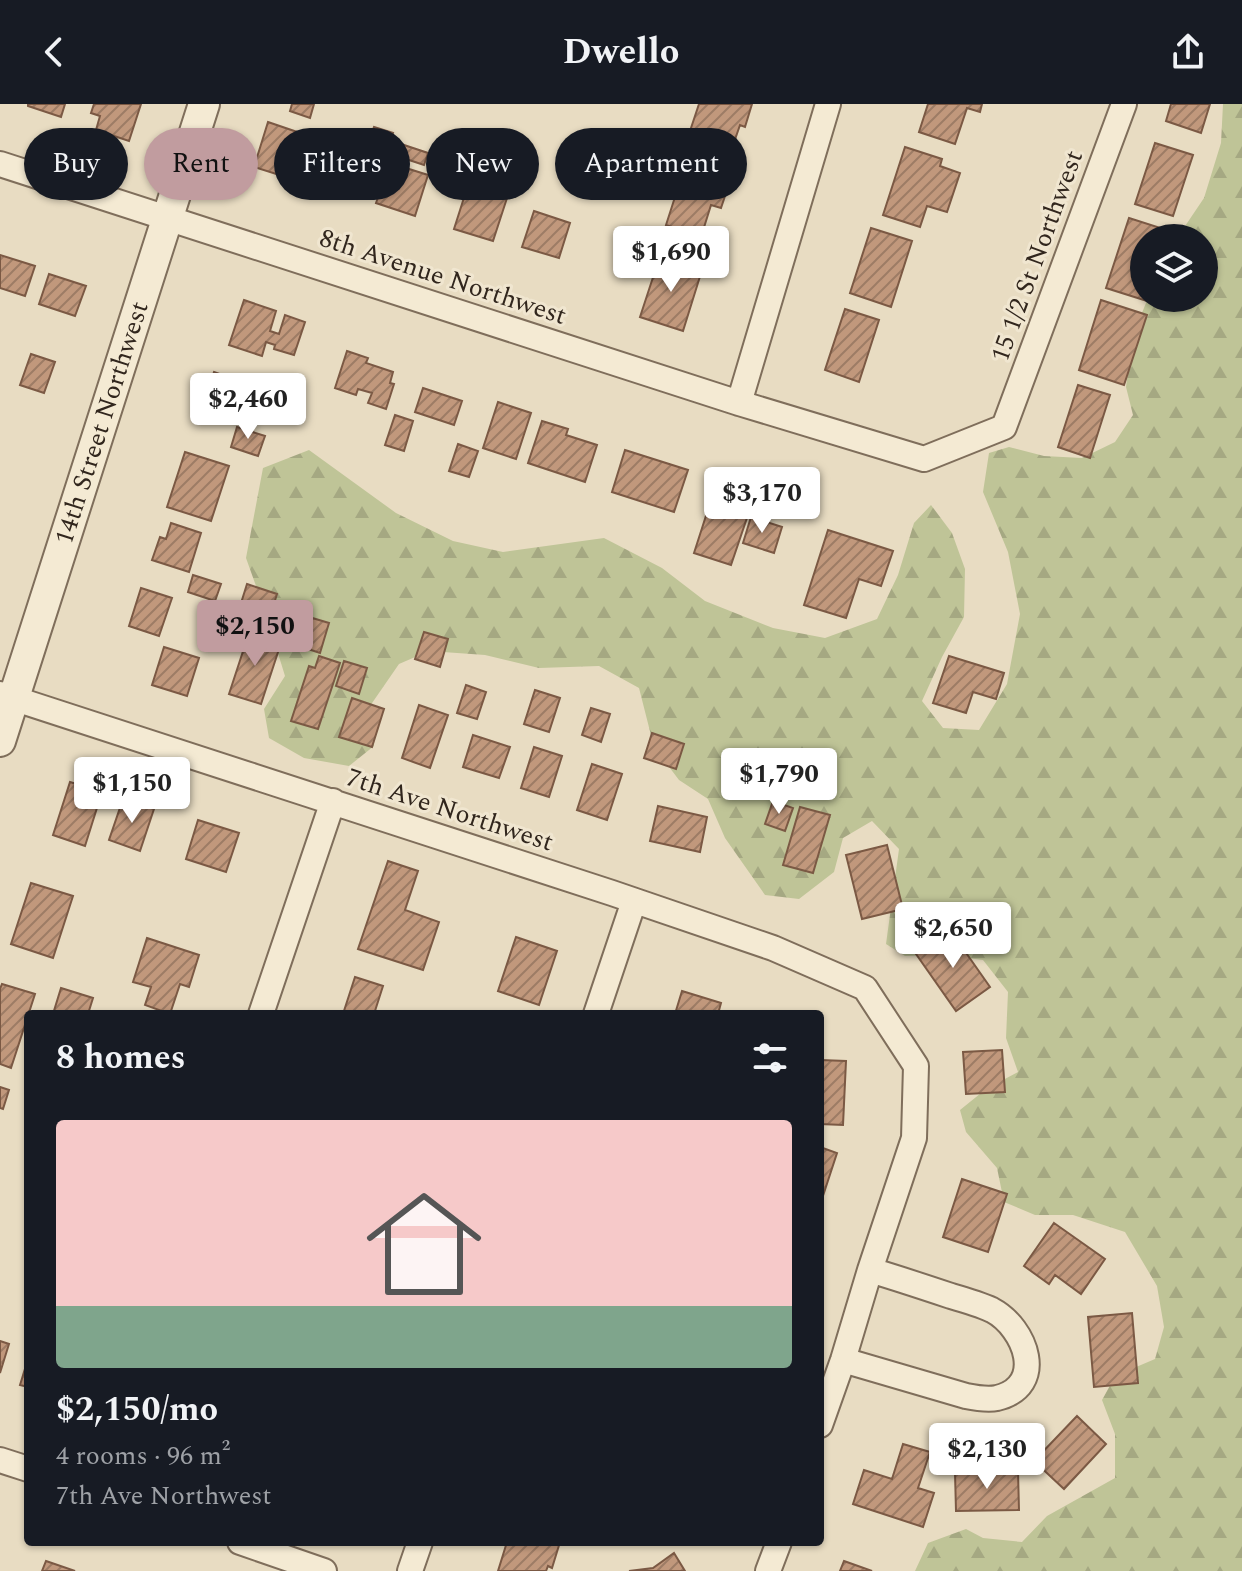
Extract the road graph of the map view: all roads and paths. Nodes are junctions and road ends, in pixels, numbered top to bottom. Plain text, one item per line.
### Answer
1 (204, 104) edge
2 (828, 104) edge
3 (1124, 104) edge
4 (0, 164) edge
5 (167, 217) junction
6 (739, 403) junction
7 (1004, 427) joint
8 (7, 696) edge
9 (0, 741) edge
10 (333, 801) junction
11 (634, 901) junction
12 (262, 1010) edge
13 (597, 1010) edge
14 (870, 1270) junction
15 (843, 1360) junction
16 (824, 1414) edge
17 (0, 1460) edge
18 (24, 1468) edge
19 (252, 1546) edge
20 (419, 1546) edge
21 (777, 1546) edge
22 (324, 1571) edge
23 (410, 1571) edge
24 (768, 1571) edge

1 - 5 street, 14th Street Northwest
2 - 6 street
3 - 7 street, 15 1/2 St Northwest
4 - 5 street, 8th Avenue Northwest
5 - 6 street, 8th Avenue Northwest
5 - 8 street, 14th Street Northwest
6 - 7 street, 8th Avenue Northwest
8 - 9 street, 14th Street Northwest
8 - 10 street, 7th Ave Northwest
10 - 11 street, 7th Ave Northwest
10 - 12 street
11 - 13 street
11 - 14 street, 7th Ave Northwest
14 - 15 street
14 - 15 street
15 - 16 street
17 - 18 street
19 - 22 street
20 - 23 street
21 - 24 street

